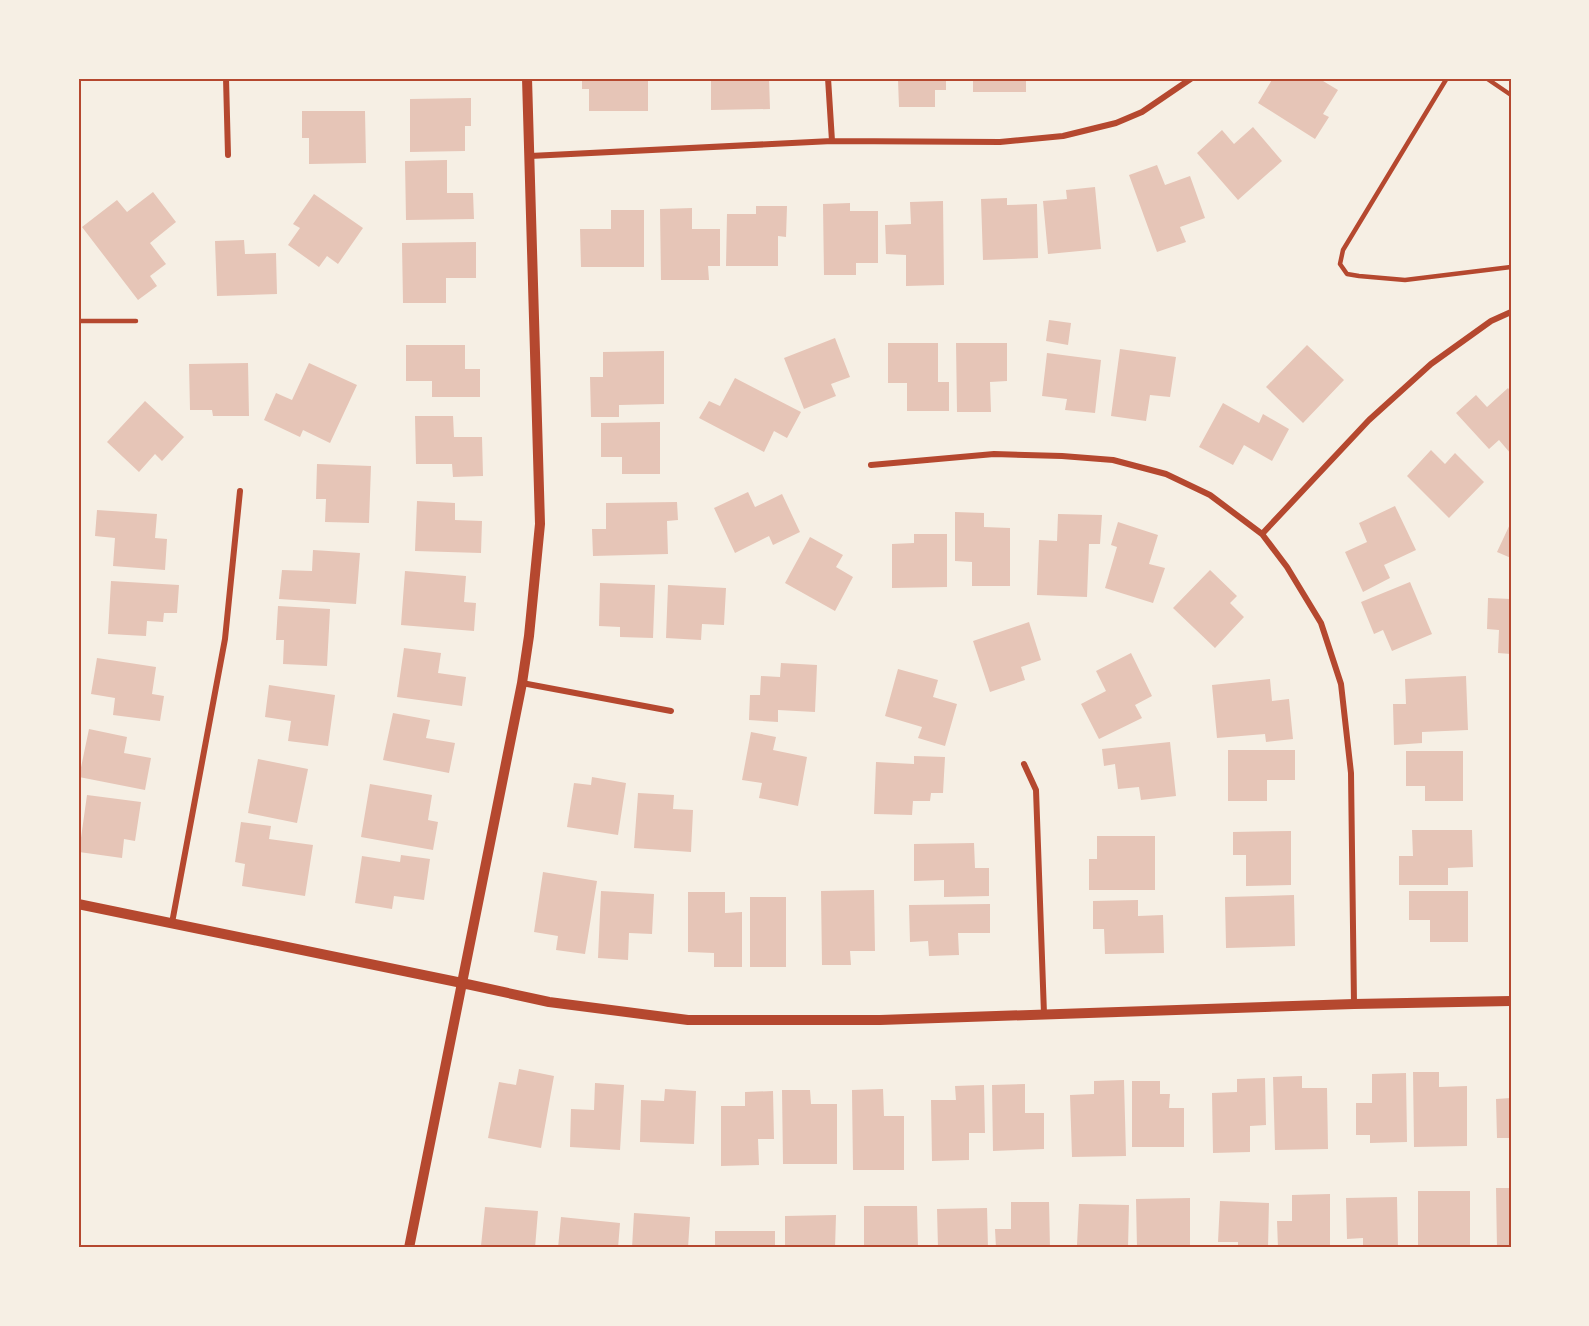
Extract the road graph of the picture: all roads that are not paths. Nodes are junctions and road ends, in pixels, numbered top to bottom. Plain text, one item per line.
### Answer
1 (226, 78) edge
2 (527, 78) edge
3 (828, 78) edge
4 (1192, 78) edge
5 (1447, 78) edge
6 (1486, 78) edge
7 (1511, 95) edge
8 (832, 141) junction
9 (228, 155) dead end
10 (530, 156) junction
11 (1511, 267) edge
12 (1511, 312) edge
13 (78, 321) edge
14 (136, 321) dead end
15 (871, 465) dead end
16 (240, 491) dead end
17 (1262, 534) junction
18 (522, 683) junction
19 (671, 711) dead end
20 (1024, 764) dead end
21 (78, 903) edge
22 (172, 923) junction
23 (462, 983) junction
24 (1511, 1000) edge
25 (1354, 1004) junction
26 (1044, 1014) junction
27 (410, 1248) edge

1 - 9 street
2 - 10 street
3 - 8 street
4 - 8 street
5 - 11 lane
6 - 7 lane
8 - 10 street
10 - 18 street
12 - 17 street
13 - 14 lane
15 - 17 street
16 - 22 street
17 - 25 street
18 - 19 street
18 - 23 street
20 - 26 street
21 - 22 street
22 - 23 street
23 - 26 street
23 - 27 street
24 - 25 street
25 - 26 street

